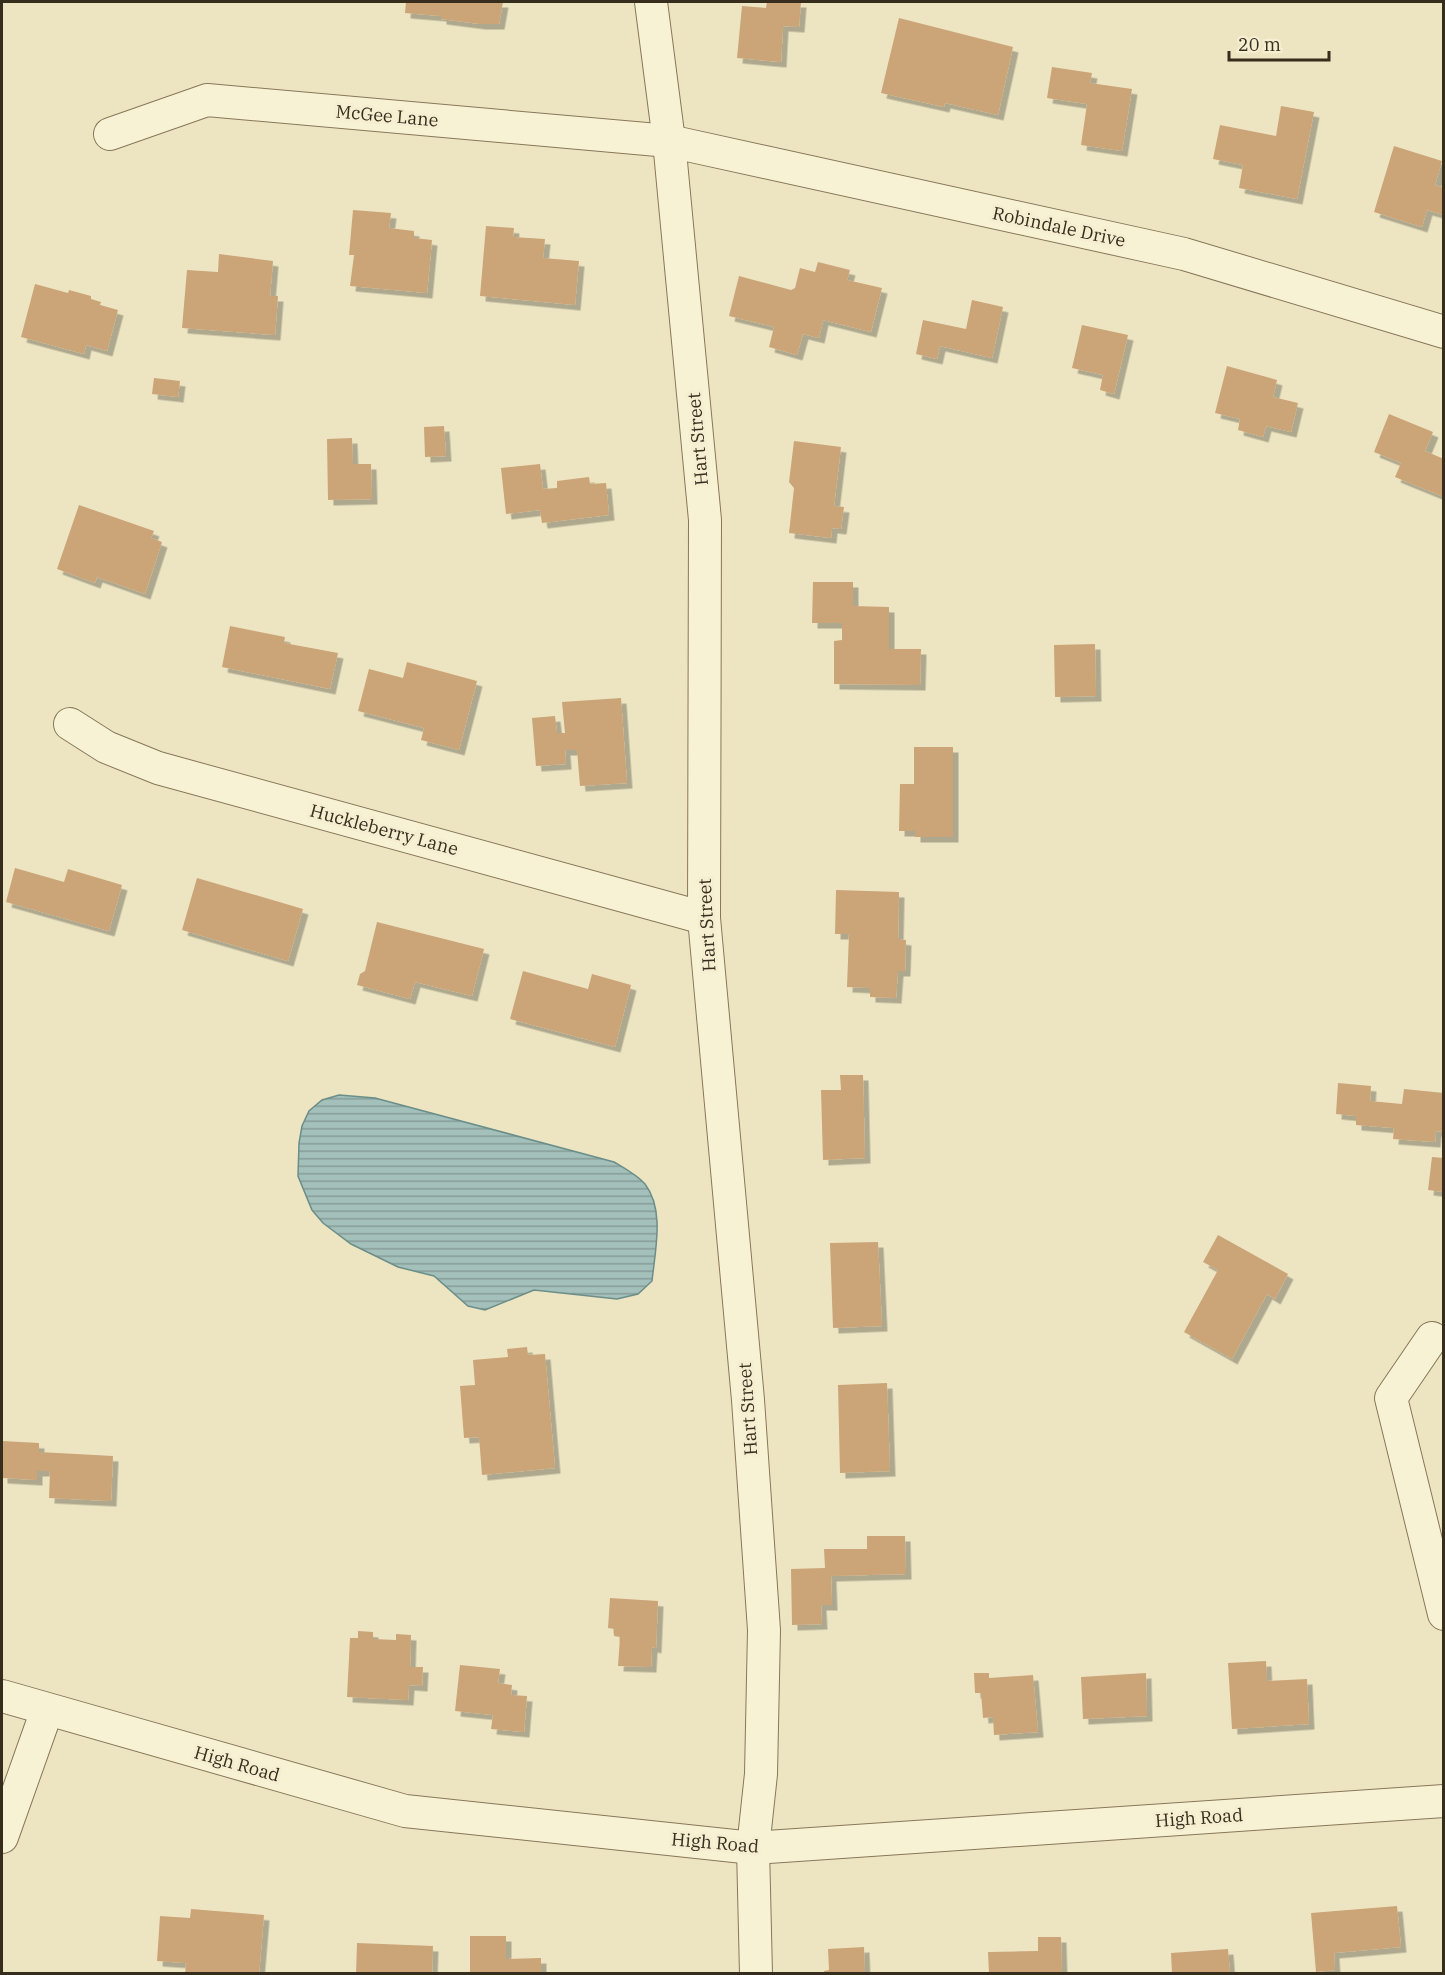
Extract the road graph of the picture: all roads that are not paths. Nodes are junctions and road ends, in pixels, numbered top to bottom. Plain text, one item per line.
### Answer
1 (651, 2) edge
2 (110, 134) dead end
3 (669, 141) junction
4 (1443, 332) edge
5 (70, 724) dead end
6 (704, 918) junction
7 (1432, 1338) dead end
8 (1443, 1614) edge
9 (2, 1696) edge
10 (47, 1710) junction
11 (1443, 1801) edge
12 (2, 1837) edge
13 (753, 1848) junction
14 (756, 1974) edge

1 - 3 street, Hart Street
2 - 3 street, McGee Lane
3 - 4 street, Robindale Drive
3 - 6 street, Hart Street
5 - 6 street, Huckleberry Lane
6 - 13 street, Hart Street
7 - 8 street
9 - 10 street, High Road
10 - 12 street
10 - 13 street, High Road
11 - 13 street, High Road
13 - 14 street, Hart Street

